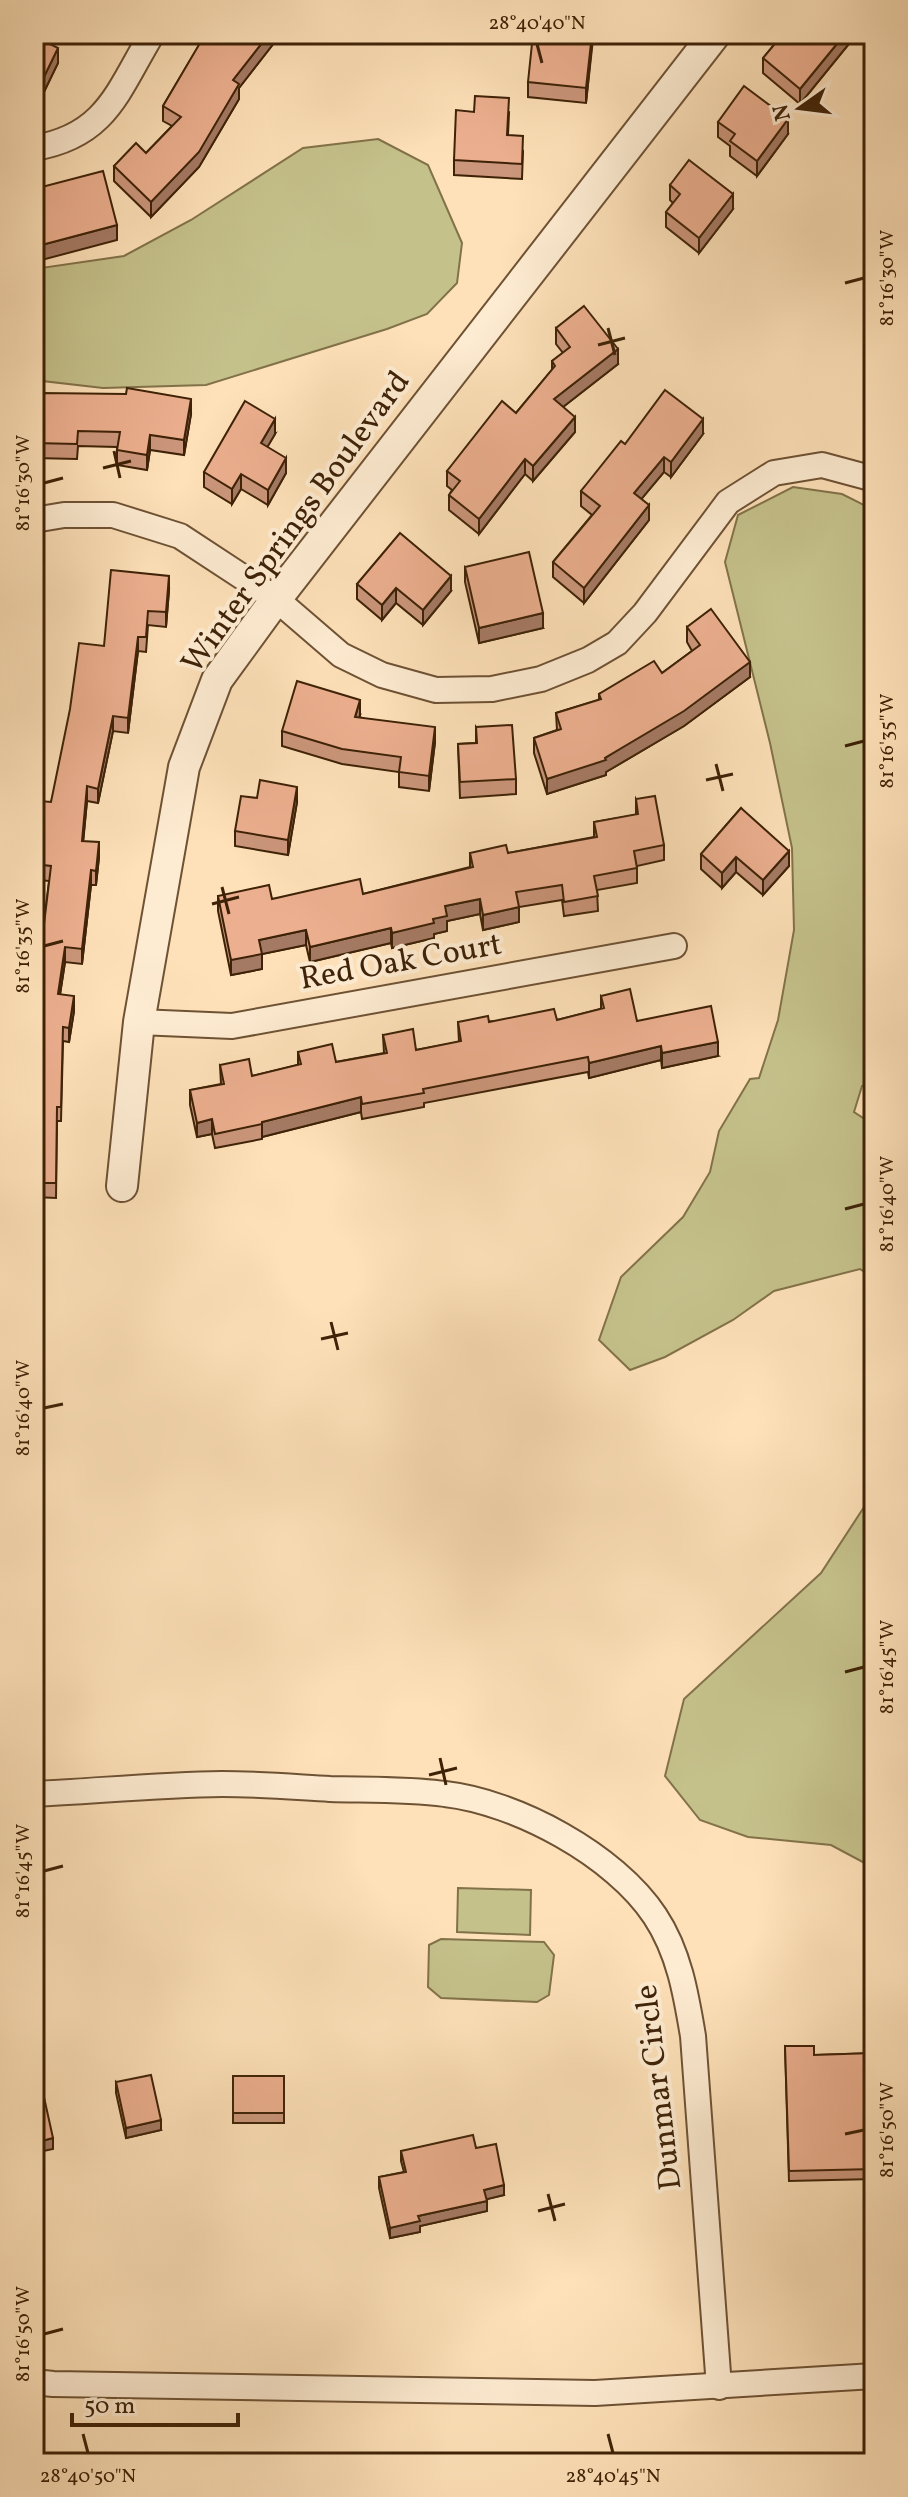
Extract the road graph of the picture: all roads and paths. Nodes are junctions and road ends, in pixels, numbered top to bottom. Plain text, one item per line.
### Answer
1 (152, 34) edge
2 (715, 34) edge
3 (34, 148) edge
4 (874, 479) edge
5 (34, 520) edge
6 (276, 599) junction
7 (674, 946) dead end
8 (139, 1022) junction
9 (122, 1186) dead end
10 (34, 1794) edge
11 (874, 2376) edge
12 (34, 2382) edge
13 (719, 2387) junction

1 - 3 street
2 - 6 street, Winter Springs Boulevard
4 - 6 street
5 - 6 street
6 - 8 street, Winter Springs Boulevard
7 - 8 street, Red Oak Court
8 - 9 street, Winter Springs Boulevard
10 - 13 street, Dunmar Circle
11 - 13 street
12 - 13 street

